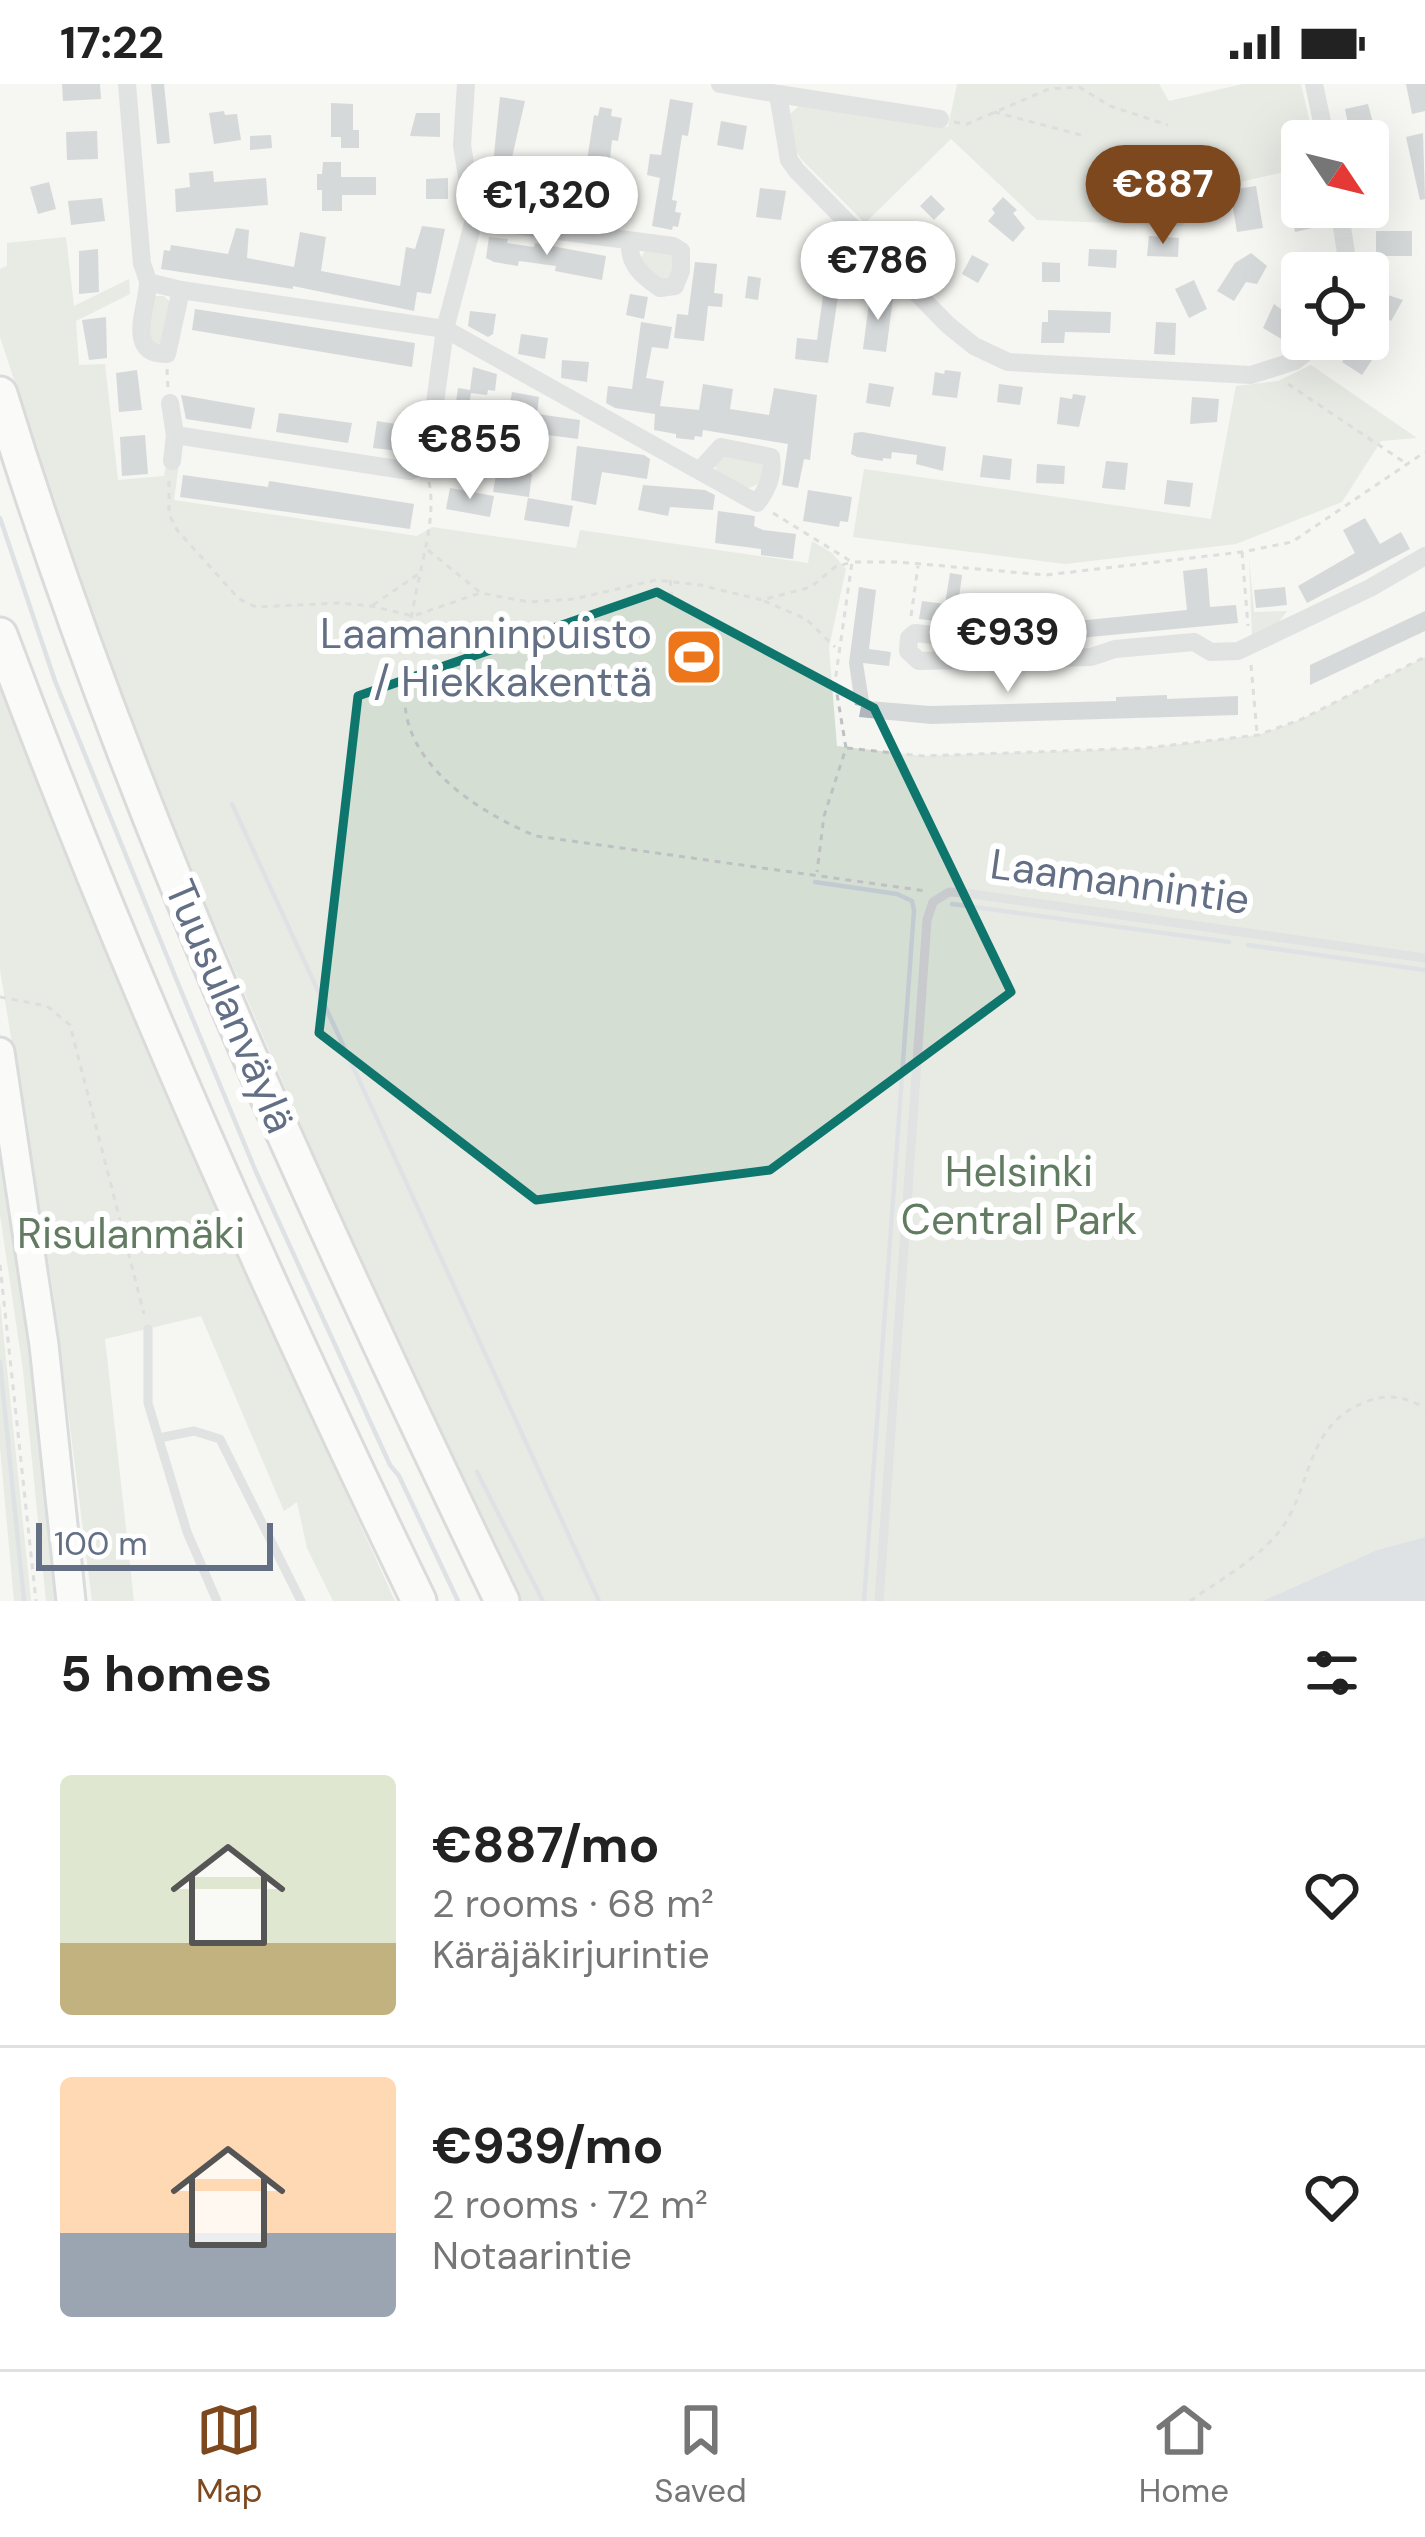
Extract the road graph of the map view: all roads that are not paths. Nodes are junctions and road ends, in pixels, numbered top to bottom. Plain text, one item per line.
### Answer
1 (127, 84) edge
2 (466, 84) edge
3 (720, 84) edge
4 (1314, 84) edge
5 (778, 94) junction
6 (940, 119) road end
7 (1322, 120) edge
8 (474, 220) junction
9 (630, 241) dead end
10 (148, 282) junction
11 (181, 290) junction
12 (445, 329) junction
13 (1291, 360) edge
14 (0, 394) edge
15 (170, 403) road end
16 (175, 435) junction
17 (172, 461) road end
18 (700, 470) junction
19 (1425, 556) edge
20 (0, 635) edge
21 (997, 659) junction
22 (1425, 958) edge
23 (0, 1052) edge
24 (148, 1329) road end
25 (159, 1438) junction
26 (70, 1601) edge
27 (218, 1601) edge
28 (301, 1601) edge
29 (418, 1601) edge
30 (502, 1601) edge
31 (879, 1601) edge

1 - 10 street
2 - 8 street
3 - 5 street
4 - 7 street
5 - 6 street
5 - 13 street
8 - 9 street
8 - 12 street
10 - 11 street
10 - 11 street
11 - 12 street
12 - 16 street
12 - 18 street
14 - 30 highway, Tuusulanväylä
15 - 16 street
16 - 17 street
18 - 18 street
19 - 21 street
20 - 29 highway, Tuusulanväylä
21 - 21 street
22 - 31 lane, Laamannintie
23 - 26 main road
24 - 25 lane
25 - 27 lane
25 - 28 lane

